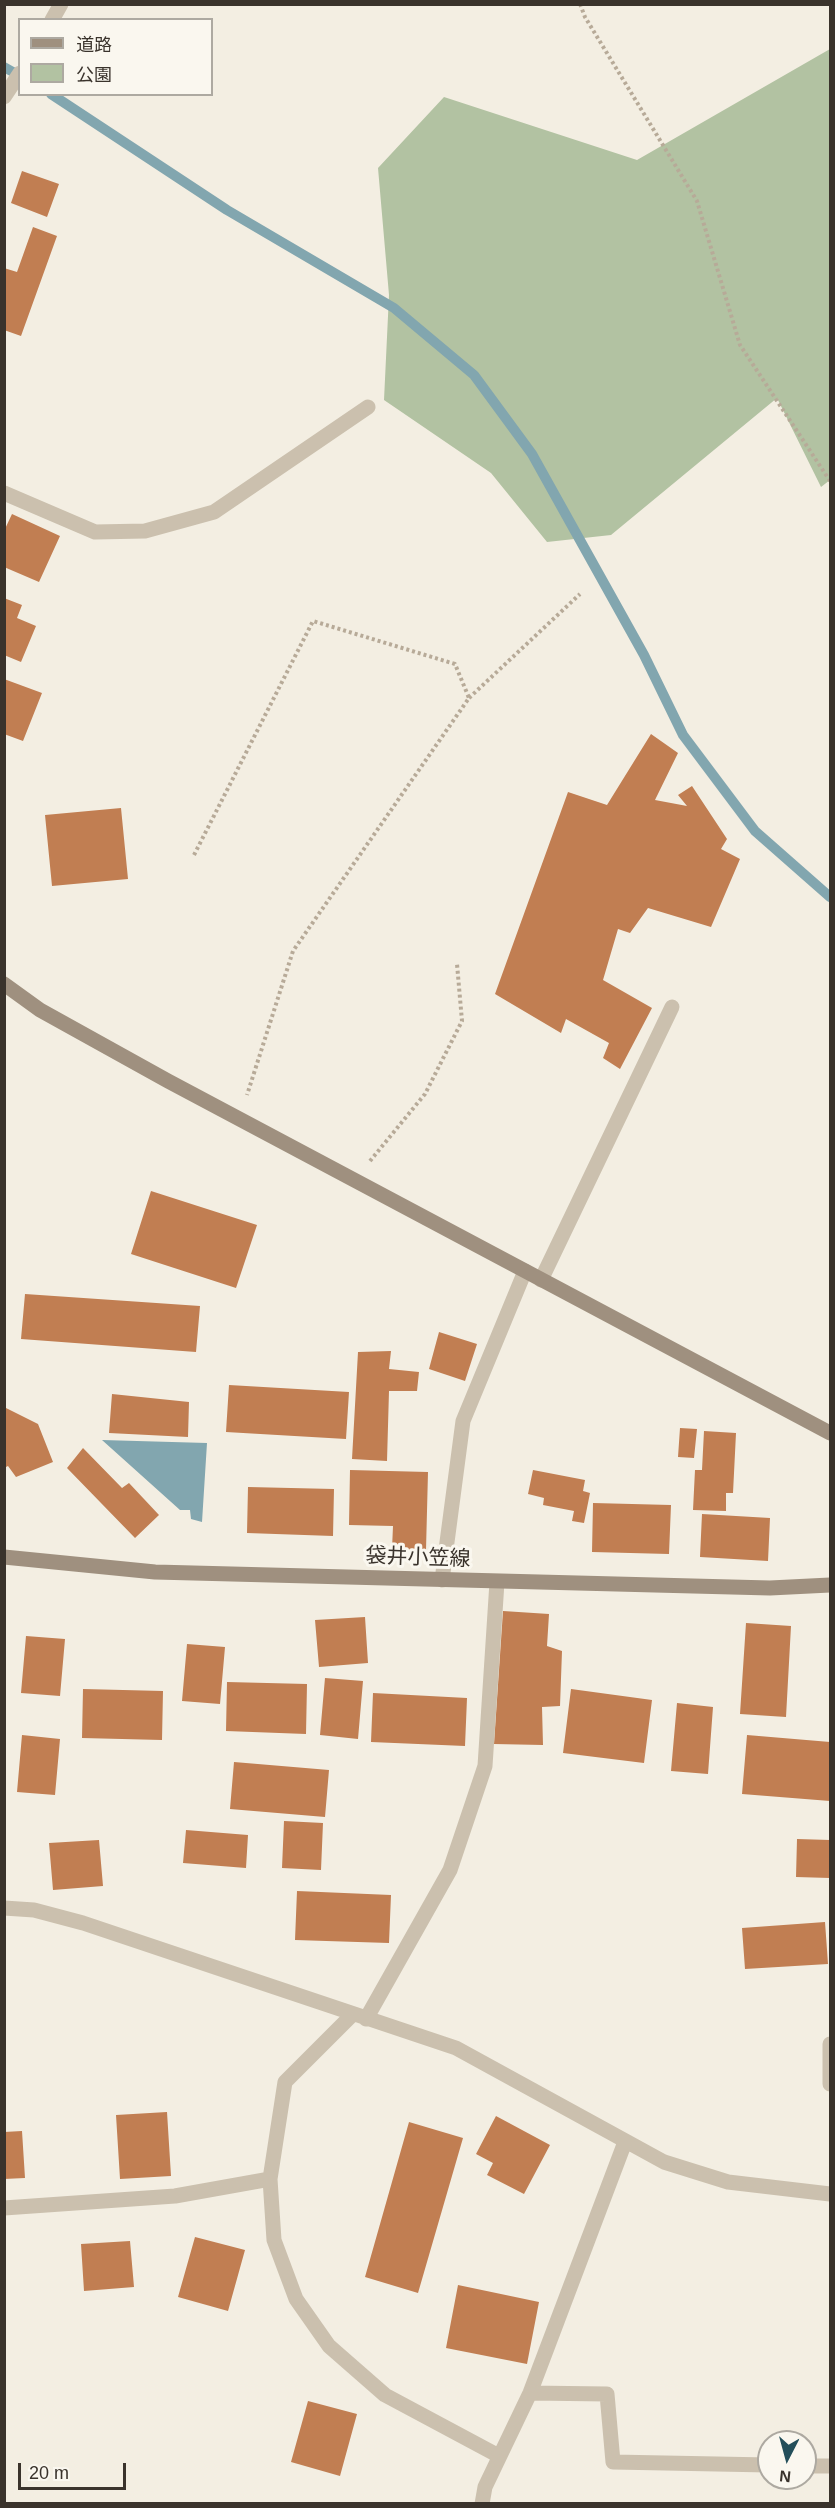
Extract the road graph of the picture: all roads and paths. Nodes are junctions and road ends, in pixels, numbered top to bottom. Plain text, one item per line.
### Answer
1 (61, 4) edge
2 (580, 4) edge
3 (53, 18) edge
4 (18, 75) edge
5 (4, 97) edge
6 (368, 407) dead end
7 (831, 481) edge
8 (4, 493) edge
9 (580, 594) dead end
10 (469, 698) junction
11 (194, 855) dead end
12 (457, 964) dead end
13 (4, 984) edge
14 (672, 1007) dead end
15 (240, 1119) junction
16 (354, 1180) junction
17 (525, 1271) junction
18 (541, 1280) junction
19 (831, 1433) edge
20 (4, 1557) edge
21 (442, 1580) junction
22 (497, 1582) junction
23 (831, 1585) edge
24 (4, 1908) edge
25 (359, 2017) junction
26 (831, 2044) edge
27 (831, 2084) edge
28 (625, 2142) junction
29 (270, 2179) junction
30 (831, 2194) edge
31 (4, 2208) edge
32 (530, 2393) junction
33 (499, 2456) junction
34 (757, 2465) edge
35 (482, 2504) edge

1 - 3 street
2 - 7 path
4 - 5 street
6 - 8 street
9 - 10 path
10 - 11 path
10 - 15 path
12 - 16 path
13 - 15 street
14 - 18 street
15 - 16 street
16 - 17 street
17 - 18 street
17 - 21 street
18 - 19 street
20 - 21 street, 袋井小笠線
21 - 22 street, 袋井小笠線
22 - 23 street, 袋井小笠線
22 - 25 street
24 - 25 street
25 - 28 street
25 - 29 street
26 - 27 street
28 - 30 street
28 - 32 street
29 - 31 street
29 - 33 street
32 - 33 street
32 - 34 street
33 - 35 street

